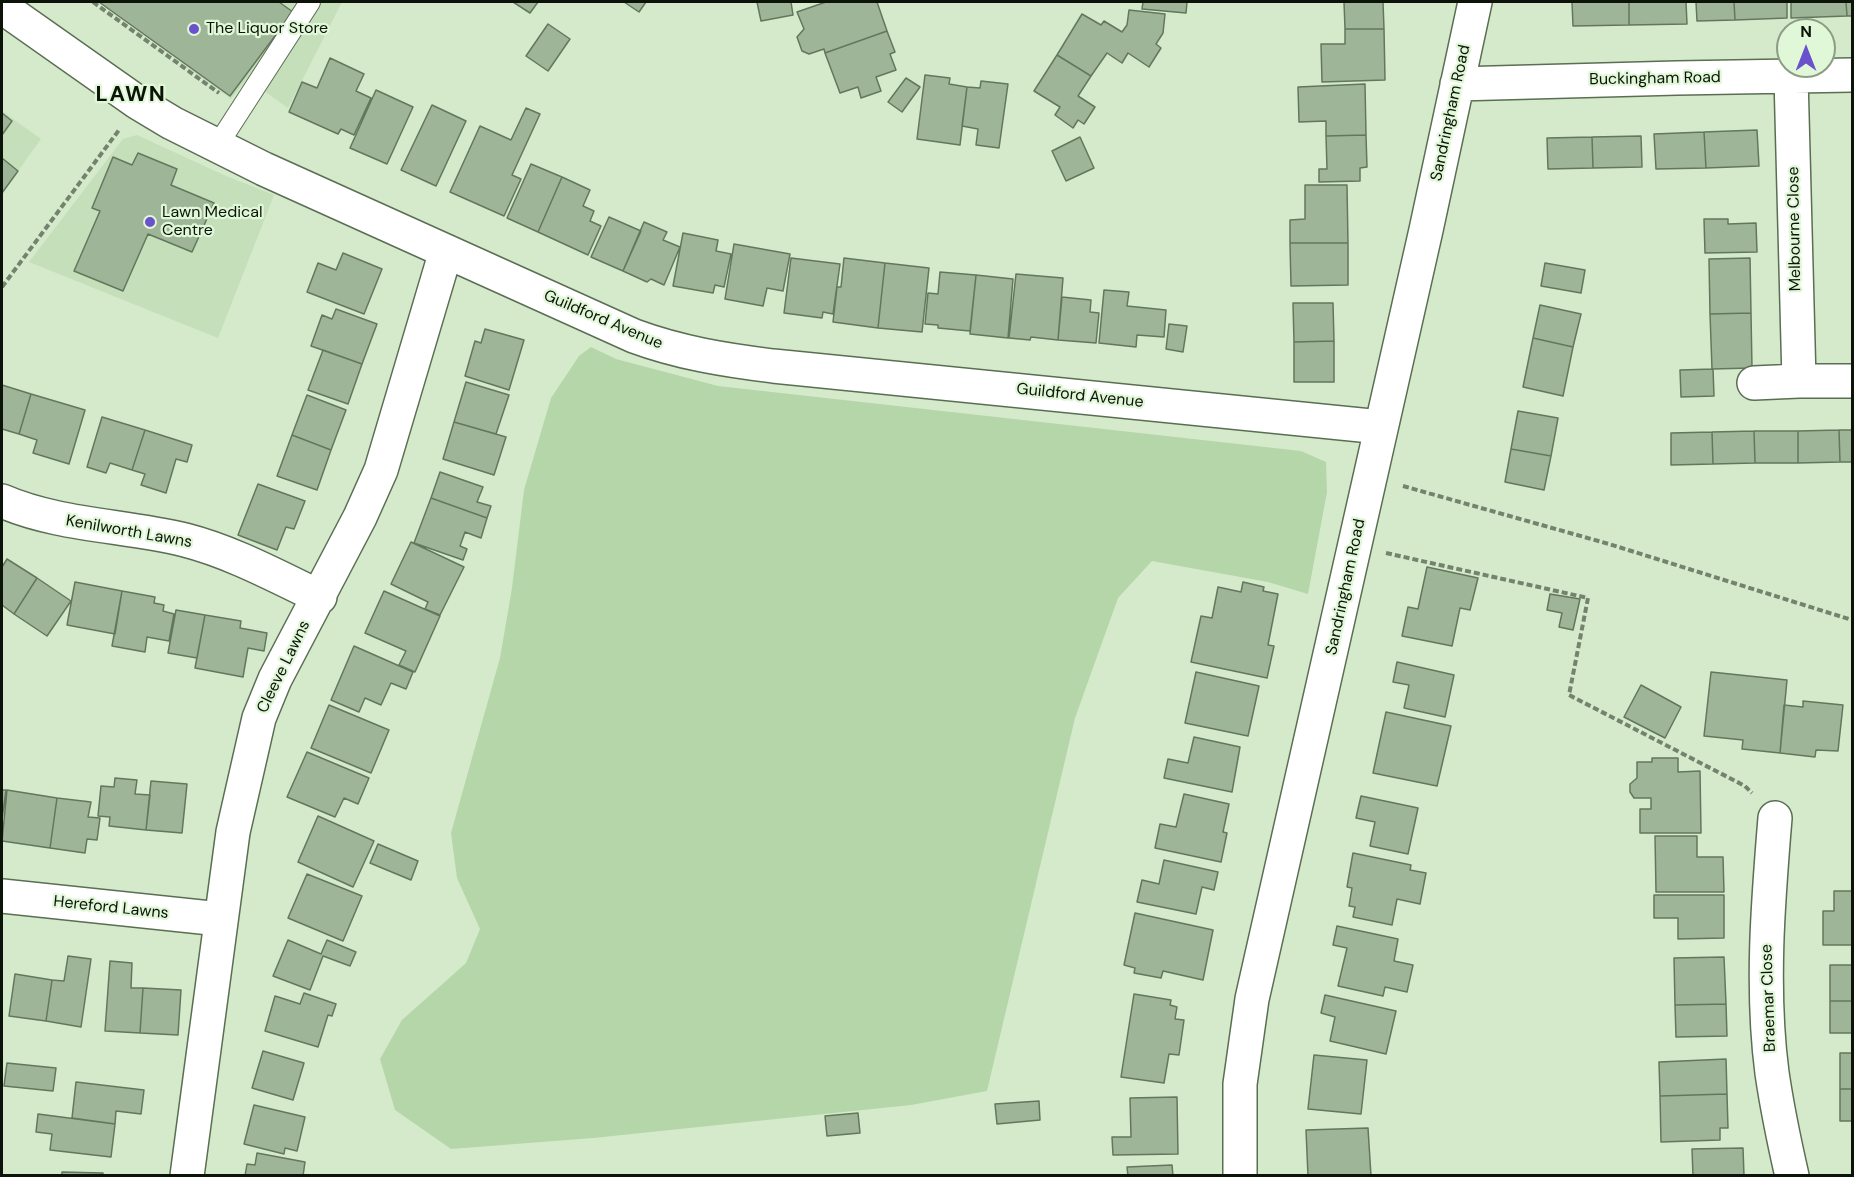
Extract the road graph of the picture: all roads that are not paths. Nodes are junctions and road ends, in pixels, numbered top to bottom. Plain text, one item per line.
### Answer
1 (310, 2) edge
2 (1474, 2) edge
3 (2, 7) edge
4 (1852, 75) edge
5 (1836, 76) edge
6 (1776, 77) edge
7 (1791, 78) edge
8 (1458, 84) junction
9 (217, 146) junction
10 (446, 251) junction
11 (1799, 381) junction
12 (1852, 381) edge
13 (1754, 383) dead end
14 (1381, 427) junction
15 (2, 501) edge
16 (320, 597) junction
17 (1775, 818) road end
18 (2, 896) edge
19 (220, 919) junction
20 (187, 1176) edge
21 (1240, 1176) edge
22 (1792, 1176) edge

1 - 9 lane
2 - 8 street, Sandringham Road
3 - 9 street, Guildford Avenue
4 - 5 street, Buckingham Road
6 - 8 street, Buckingham Road
7 - 11 street, Melbourne Close
8 - 14 street, Sandringham Road
9 - 10 street, Guildford Avenue
10 - 14 street, Guildford Avenue
10 - 16 street, Cleeve Lawns
11 - 12 street
11 - 13 street
14 - 21 street, Sandringham Road
15 - 16 street, Kenilworth Lawns
16 - 19 street, Cleeve Lawns
17 - 22 street, Braemar Close
18 - 19 street, Hereford Lawns
19 - 20 street, Cleeve Lawns

